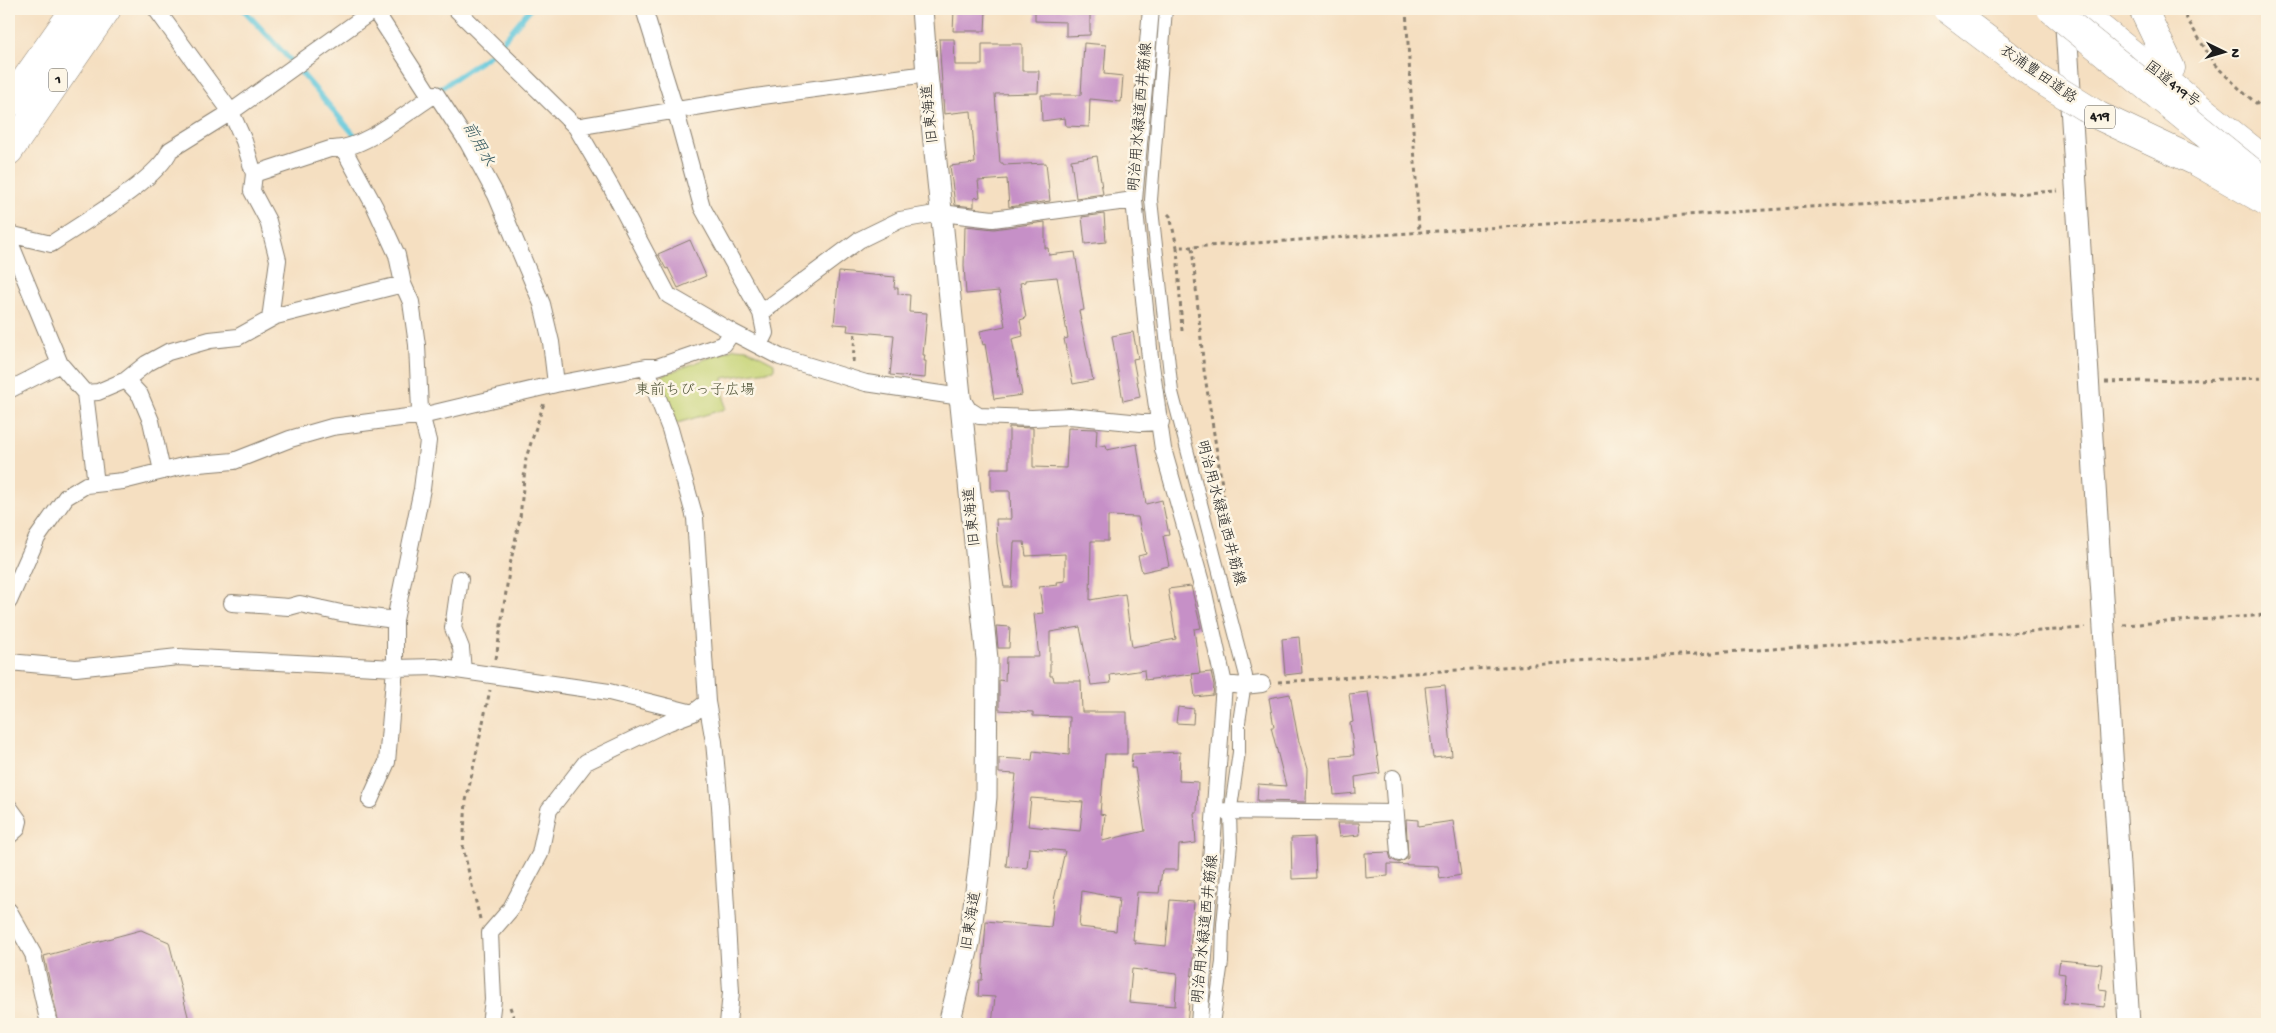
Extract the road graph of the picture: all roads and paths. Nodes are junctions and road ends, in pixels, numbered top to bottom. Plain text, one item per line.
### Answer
1 (75, 9) edge
2 (107, 9) edge
3 (156, 9) edge
4 (375, 9) edge
5 (456, 9) edge
6 (644, 9) edge
7 (922, 9) edge
8 (1151, 9) edge
9 (1166, 9) edge
10 (1406, 9) edge
11 (1947, 9) edge
12 (2051, 9) edge
13 (2065, 9) edge
14 (2076, 9) edge
15 (2096, 9) edge
16 (2143, 9) edge
17 (2181, 9) edge
18 (2171, 68) junction
19 (927, 74) junction
20 (430, 94) junction
21 (9, 103) edge
22 (231, 112) junction
23 (676, 112) junction
24 (2267, 112) edge
25 (576, 127) junction
26 (2267, 145) edge
27 (343, 148) junction
28 (9, 151) edge
29 (2267, 162) edge
30 (254, 174) junction
31 (2267, 184) edge
32 (2078, 190) junction
33 (1134, 200) junction
34 (2267, 202) edge
35 (941, 212) junction
36 (1170, 216) dead end
37 (1419, 231) junction
38 (9, 234) edge
39 (9, 240) edge
40 (1177, 247) junction
41 (1192, 247) junction
42 (404, 284) junction
43 (761, 313) junction
44 (270, 319) junction
45 (732, 332) junction
46 (856, 332) dead end
47 (1182, 336) dead end
48 (759, 345) junction
49 (60, 364) junction
50 (646, 367) junction
51 (852, 378) junction
52 (2267, 378) edge
53 (126, 380) junction
54 (2090, 382) junction
55 (556, 384) junction
56 (9, 390) edge
57 (85, 393) junction
58 (961, 397) junction
59 (422, 415) junction
60 (1161, 422) junction
61 (162, 471) junction
62 (96, 484) junction
63 (1228, 544) dead end
64 (460, 579) dead end
65 (9, 601) edge
66 (232, 603) dead end
67 (2267, 615) edge
68 (395, 620) junction
69 (2104, 626) junction
70 (9, 662) edge
71 (396, 668) junction
72 (463, 671) junction
73 (1224, 684) junction
74 (1262, 684) joint
75 (1244, 686) junction
76 (707, 702) junction
77 (693, 713) junction
78 (1393, 778) dead end
79 (370, 800) dead end
80 (9, 807) edge
81 (1223, 810) junction
82 (1396, 813) junction
83 (9, 836) edge
84 (1398, 853) dead end
85 (9, 910) edge
86 (49, 1024) edge
87 (490, 1024) edge
88 (728, 1024) edge
89 (949, 1024) edge
90 (1199, 1024) edge
91 (1213, 1024) edge
92 (2129, 1024) edge

1 - 21 highway, 1
2 - 28 highway, 1
3 - 22 street
4 - 20 street
4 - 22 street
5 - 25 street
6 - 23 street
7 - 19 street, 旧東海道
8 - 33 street
9 - 75 street, 明治用水緑道西井筋線
10 - 37 path
11 - 34 highway, 衣浦豊田道路 / 419, bridge
12 - 31 highway, bridge
13 - 32 street
14 - 29 highway, 国道419号
15 - 18 highway
16 - 18 highway
17 - 24 path
18 - 26 highway
19 - 23 street
19 - 35 street, 旧東海道
20 - 27 street
20 - 55 street
22 - 30 street
22 - 38 street
23 - 25 street
23 - 43 street
25 - 45 street
27 - 30 street
27 - 42 street
30 - 44 street
32 - 37 path
32 - 54 street
33 - 35 street
33 - 60 street
35 - 43 street
35 - 58 street, 旧東海道
36 - 40 path
37 - 41 path
39 - 49 street
40 - 41 path
40 - 47 path
41 - 63 path
42 - 44 street
42 - 59 street
43 - 48 street
44 - 53 street
45 - 48 street
45 - 50 street
46 - 51 path
48 - 51 street
49 - 56 street
49 - 57 street
50 - 55 street
50 - 76 street
51 - 58 street
52 - 54 path
53 - 57 street
53 - 61 street
54 - 69 street
55 - 59 street
57 - 62 street
58 - 60 street
58 - 89 street, 旧東海道
59 - 61 street
59 - 68 street
60 - 73 street
61 - 62 street
62 - 65 street
64 - 72 street
66 - 68 street
67 - 69 path
68 - 71 street
69 - 74 path
69 - 92 street
70 - 71 street
71 - 72 street
71 - 79 street
72 - 77 street
73 - 75 street
73 - 81 street
74 - 75 street
75 - 81 street, 明治用水緑道西井筋線
76 - 77 street
76 - 88 street
77 - 87 street
78 - 82 street
80 - 83 street
81 - 82 street
81 - 90 street
81 - 91 street, 明治用水緑道西井筋線
82 - 84 street
85 - 86 street

